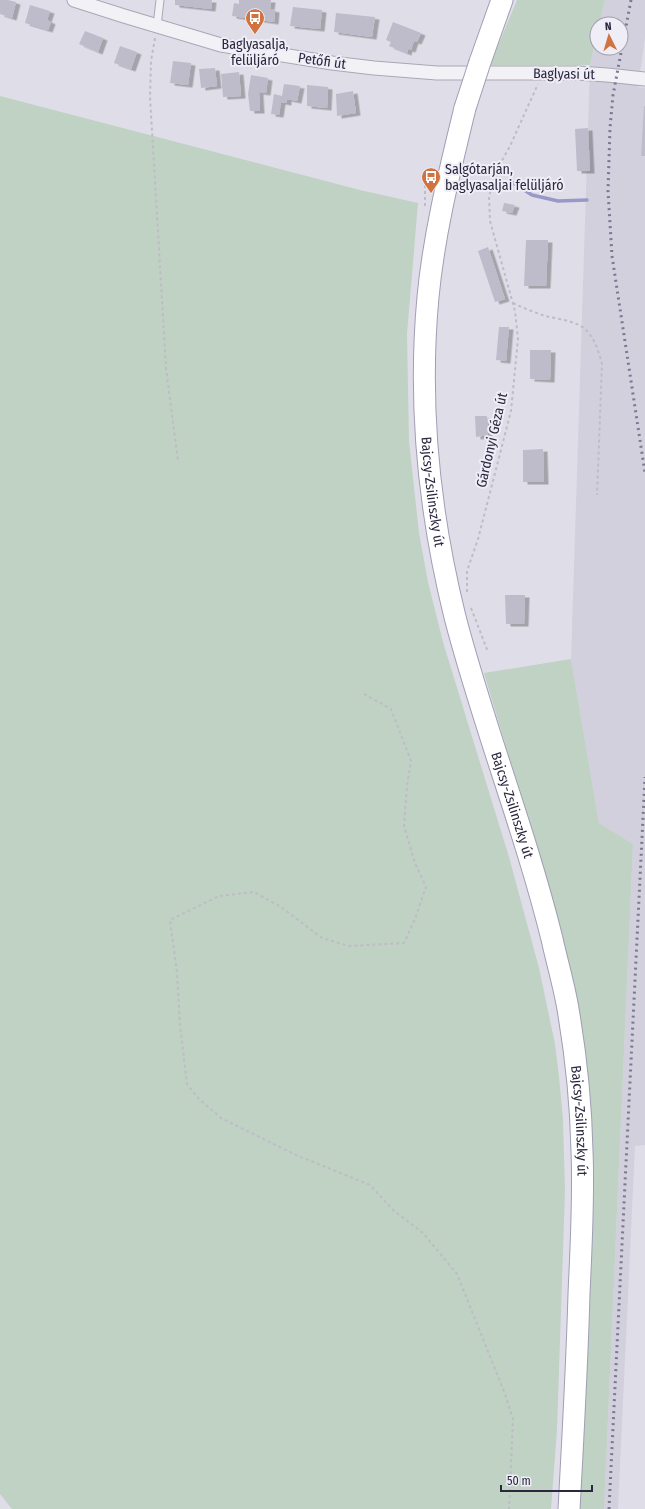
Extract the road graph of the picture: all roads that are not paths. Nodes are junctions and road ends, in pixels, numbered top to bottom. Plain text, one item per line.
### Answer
1 (74, 0) edge
2 (160, 0) edge
3 (502, 0) edge
4 (157, 26) junction
5 (481, 68) junction
6 (645, 79) edge
7 (569, 1509) edge

1 - 4 street, Petőfi út
2 - 4 lane
3 - 5 main road
4 - 5 street, Petőfi út
5 - 6 street, Baglyasi út
5 - 7 main road, Bajcsy-Zsilinszky út, bridge

